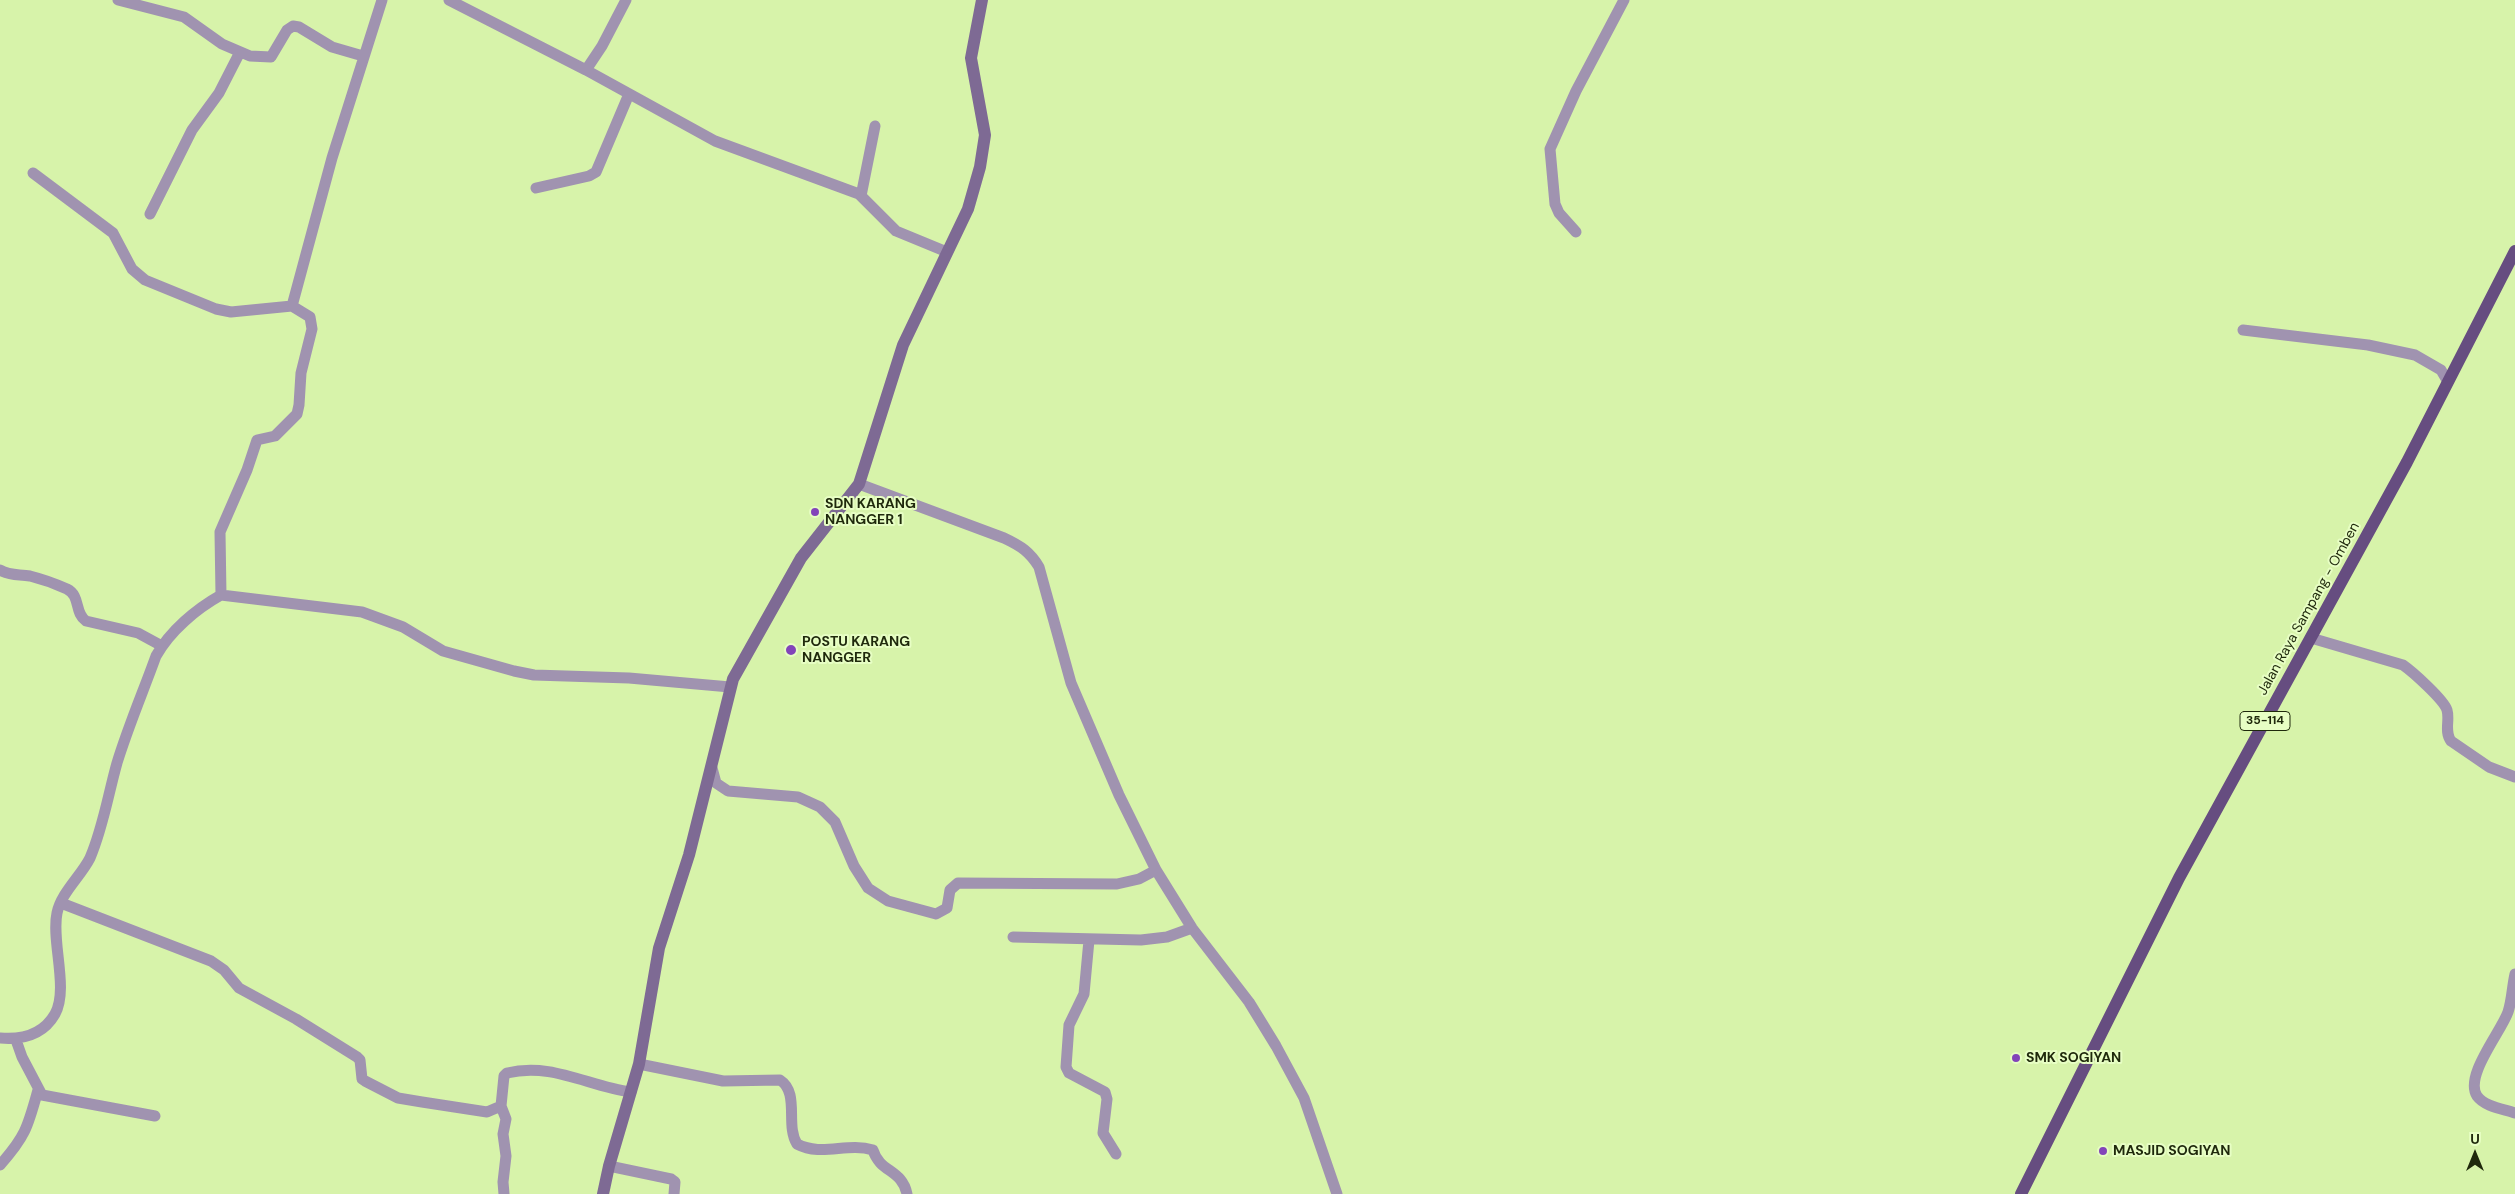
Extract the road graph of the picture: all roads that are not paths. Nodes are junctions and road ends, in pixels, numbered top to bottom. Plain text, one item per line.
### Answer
1 (118, 0) edge
2 (382, 0) edge
3 (449, 0) edge
4 (626, 0) edge
5 (982, 0) edge
6 (1624, 0) edge
7 (240, 52) junction
8 (363, 56) junction
9 (586, 70) junction
10 (629, 94) junction
11 (875, 126) dead end
12 (33, 173) dead end
13 (536, 188) dead end
14 (861, 196) junction
15 (150, 214) dead end
16 (1576, 232) dead end
17 (2515, 251) edge
18 (947, 252) junction
19 (292, 306) junction
20 (2243, 330) dead end
21 (2448, 382) junction
22 (859, 484) junction
23 (0, 570) edge
24 (221, 595) junction
25 (2311, 638) junction
26 (162, 646) junction
27 (730, 687) junction
28 (712, 768) junction
29 (2515, 777) edge
30 (1156, 870) junction
31 (61, 902) junction
32 (1192, 928) junction
33 (1013, 936) dead end
34 (1089, 940) junction
35 (2515, 974) edge
36 (0, 1038) edge
37 (16, 1040) junction
38 (639, 1064) junction
39 (38, 1090) junction
40 (630, 1092) junction
41 (501, 1106) junction
42 (2515, 1113) edge
43 (155, 1116) dead end
44 (1116, 1154) dead end
45 (0, 1165) edge
46 (609, 1166) junction
47 (504, 1194) edge
48 (603, 1194) edge
49 (674, 1194) edge
50 (907, 1194) edge
51 (1337, 1194) edge
52 (2021, 1194) edge

1 - 7 street
2 - 8 street
3 - 9 street
4 - 9 street
5 - 18 street
6 - 16 street
7 - 8 street
7 - 15 street
8 - 19 street
9 - 10 street
10 - 13 street
10 - 14 street
11 - 14 street
12 - 19 street
14 - 18 street
17 - 21 main road, Jalan Raya Sampang - Omben / 35-114
18 - 22 street
19 - 24 street
20 - 21 street
21 - 25 main road, Jalan Raya Sampang - Omben / 35-114
22 - 27 street
22 - 30 street
23 - 26 street
24 - 26 street
24 - 27 street
25 - 29 street
25 - 52 main road, Jalan Raya Sampang - Omben / 35-114
26 - 31 street
27 - 28 street
28 - 30 street
28 - 38 street
30 - 32 street
31 - 37 street
31 - 41 street
32 - 34 street
32 - 51 street
33 - 34 street
34 - 44 street
35 - 42 street
36 - 37 street
37 - 39 street
38 - 40 street
38 - 50 street
39 - 43 street
39 - 45 street
40 - 41 street
40 - 46 street
41 - 47 street
46 - 48 street
46 - 49 street

